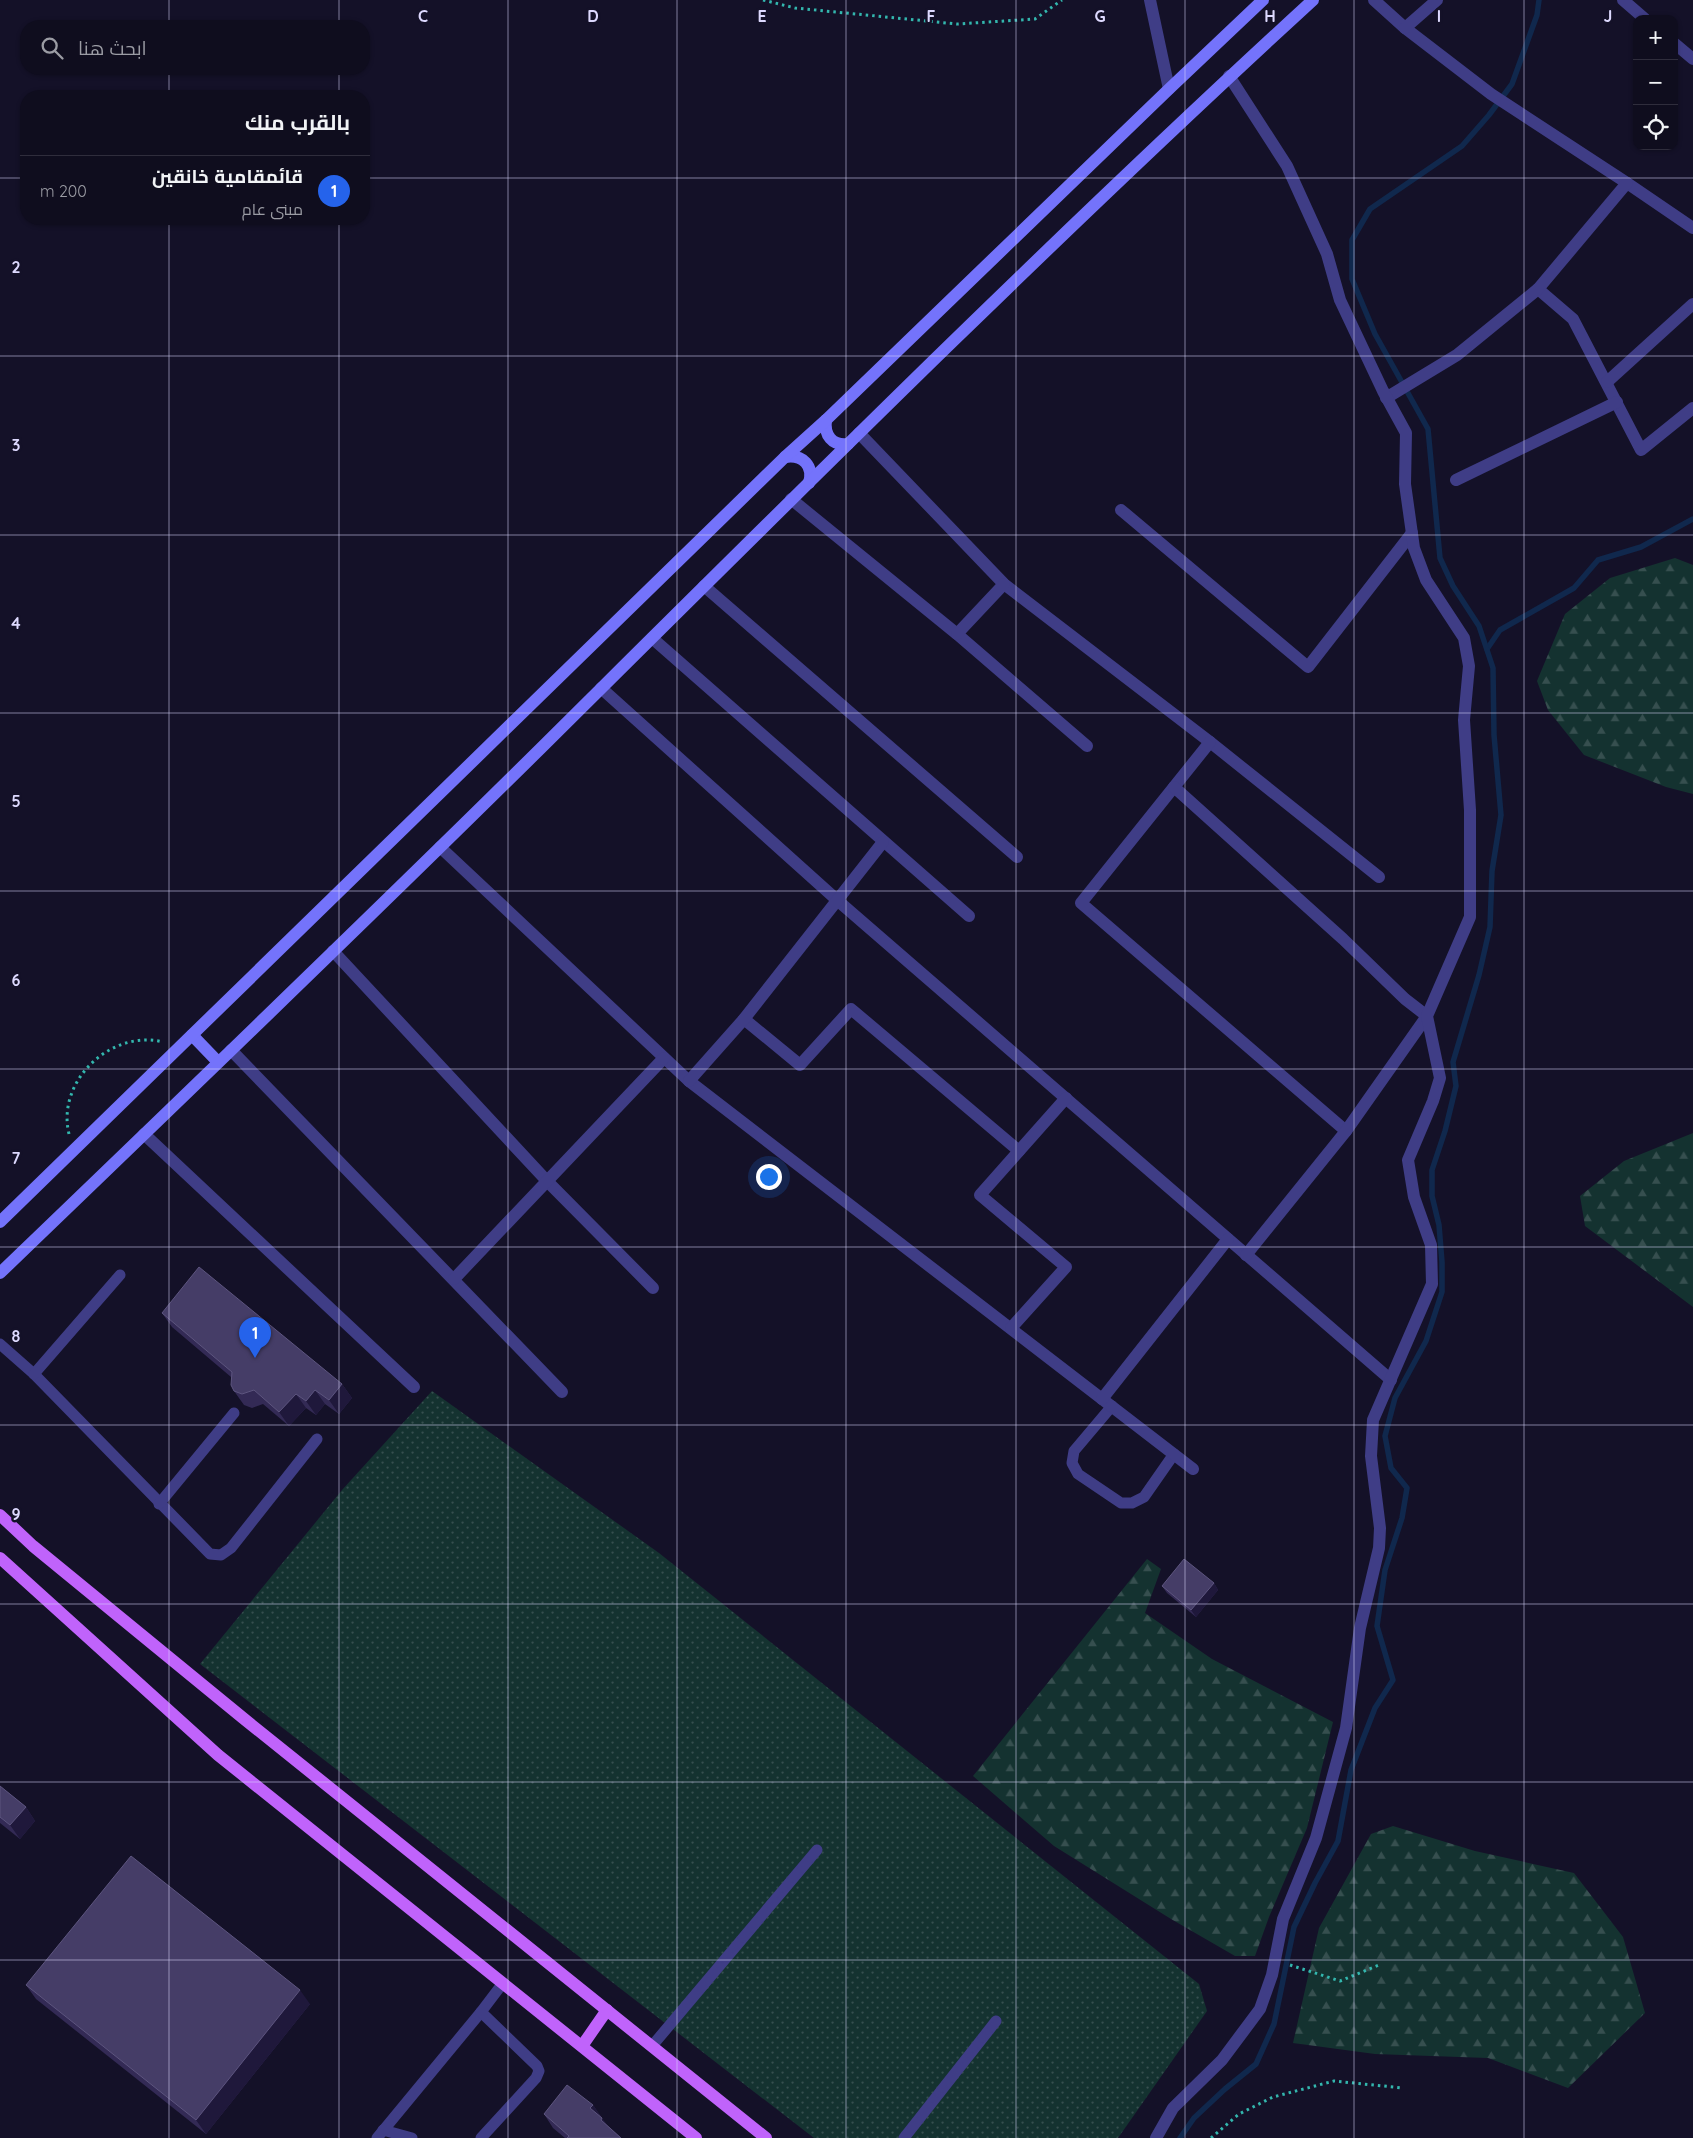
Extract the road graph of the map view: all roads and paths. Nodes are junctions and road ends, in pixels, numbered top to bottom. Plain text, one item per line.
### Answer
1 (763, 0) edge
2 (1062, 0) edge
3 (1150, 0) edge
4 (1264, 0) edge
5 (1312, 0) edge
6 (1374, 0) edge
7 (1437, 0) edge
8 (1623, 0) edge
9 (1640, 15) edge
10 (1405, 28) junction
11 (1678, 46) edge
12 (1693, 59) edge
13 (1230, 76) junction
14 (1169, 89) junction
15 (1627, 183) junction
16 (1693, 212) edge
17 (1689, 226) edge
18 (1538, 289) junction
19 (1693, 304) edge
20 (1607, 382) junction
21 (1389, 396) junction
22 (1617, 402) junction
23 (1693, 408) edge
24 (826, 420) junction
25 (859, 433) junction
26 (848, 444) junction
27 (784, 457) junction
28 (1456, 480) dead end
29 (809, 484) junction
30 (791, 499) junction
31 (1121, 510) dead end
32 (1412, 533) junction
33 (1004, 584) junction
34 (704, 586) junction
35 (956, 634) junction
36 (652, 638) junction
37 (601, 688) junction
38 (1210, 742) junction
39 (1087, 746) dead end
40 (1174, 787) junction
41 (883, 842) junction
42 (440, 847) junction
43 (1018, 857) dead end
44 (1379, 877) dead end
45 (837, 900) junction
46 (969, 916) dead end
47 (333, 951) junction
48 (1427, 1016) junction
49 (744, 1019) junction
50 (192, 1035) junction
51 (181, 1046) junction
52 (231, 1050) junction
53 (664, 1058) junction
54 (218, 1062) junction
55 (689, 1081) junction
56 (1066, 1098) junction
57 (1346, 1131) junction
58 (144, 1134) junction
59 (73, 1151) junction
60 (1019, 1151) junction
61 (547, 1181) junction
62 (0, 1222) edge
63 (1228, 1239) junction
64 (1246, 1255) junction
65 (0, 1273) edge
66 (120, 1275) dead end
67 (454, 1279) junction
68 (653, 1288) dead end
69 (1011, 1328) junction
70 (0, 1344) edge
71 (34, 1374) junction
72 (1391, 1380) junction
73 (414, 1387) dead end
74 (562, 1392) dead end
75 (1107, 1402) junction
76 (234, 1413) dead end
77 (317, 1439) dead end
78 (1174, 1454) junction
79 (1193, 1469) dead end
80 (160, 1504) junction
81 (0, 1515) edge
82 (0, 1558) edge
83 (817, 1850) dead end
84 (1379, 1965) dead end
85 (1303, 1969) dead end
86 (503, 1983) junction
87 (607, 2010) junction
88 (481, 2012) junction
89 (996, 2021) dead end
90 (582, 2046) junction
91 (652, 2046) junction
92 (1403, 2088) dead end
93 (380, 2134) edge
94 (412, 2138) edge
95 (481, 2138) edge
96 (696, 2138) edge
97 (766, 2138) edge
98 (904, 2138) edge
99 (1156, 2138) edge
100 (1211, 2138) edge

1 - 2 path
3 - 14 street
4 - 14 main road
5 - 13 main road
6 - 10 street
7 - 10 street
8 - 9 street
10 - 15 street
11 - 12 street
13 - 21 street
13 - 25 main road
14 - 24 main road
15 - 17 street
15 - 18 street
16 - 17 street
18 - 20 street
18 - 21 street
19 - 20 street
20 - 22 street
21 - 32 street
22 - 23 street
22 - 28 street
24 - 26 main road
24 - 27 main road
25 - 26 main road
25 - 33 street
26 - 29 main road
27 - 29 main road
27 - 50 main road
29 - 30 main road
30 - 34 main road
30 - 35 street
31 - 32 street
32 - 48 street
33 - 35 street
33 - 38 street
34 - 36 main road
34 - 43 street
35 - 39 street
36 - 37 main road
36 - 41 street
37 - 42 main road
37 - 45 street
38 - 40 street
38 - 44 street
40 - 48 street
40 - 57 street
41 - 45 street
41 - 46 street
42 - 47 main road
42 - 53 street
45 - 49 street
45 - 56 street
47 - 52 main road
47 - 61 street
48 - 57 street
48 - 72 street
49 - 55 street
49 - 60 street
50 - 51 main road
50 - 54 main road
51 - 59 main road
51 - 59 path
52 - 54 main road
52 - 67 street
53 - 55 street
53 - 61 street
54 - 58 main road
55 - 69 street
56 - 60 street
56 - 63 street
57 - 64 street
58 - 65 main road
58 - 73 street
59 - 62 main road
60 - 69 street
61 - 67 street
61 - 68 street
63 - 64 street
63 - 75 street
64 - 72 street
66 - 71 lane
67 - 74 street
69 - 75 street
70 - 71 lane
71 - 80 lane
72 - 99 street
75 - 78 street
75 - 78 lane
76 - 80 lane
77 - 80 lane
78 - 79 street
81 - 87 main road
82 - 86 main road
83 - 91 lane
84 - 85 path
86 - 88 lane
86 - 90 main road
87 - 90 main road
87 - 91 main road
88 - 93 lane
88 - 95 lane
89 - 98 lane
90 - 96 main road
91 - 97 main road
92 - 100 path
93 - 94 lane

